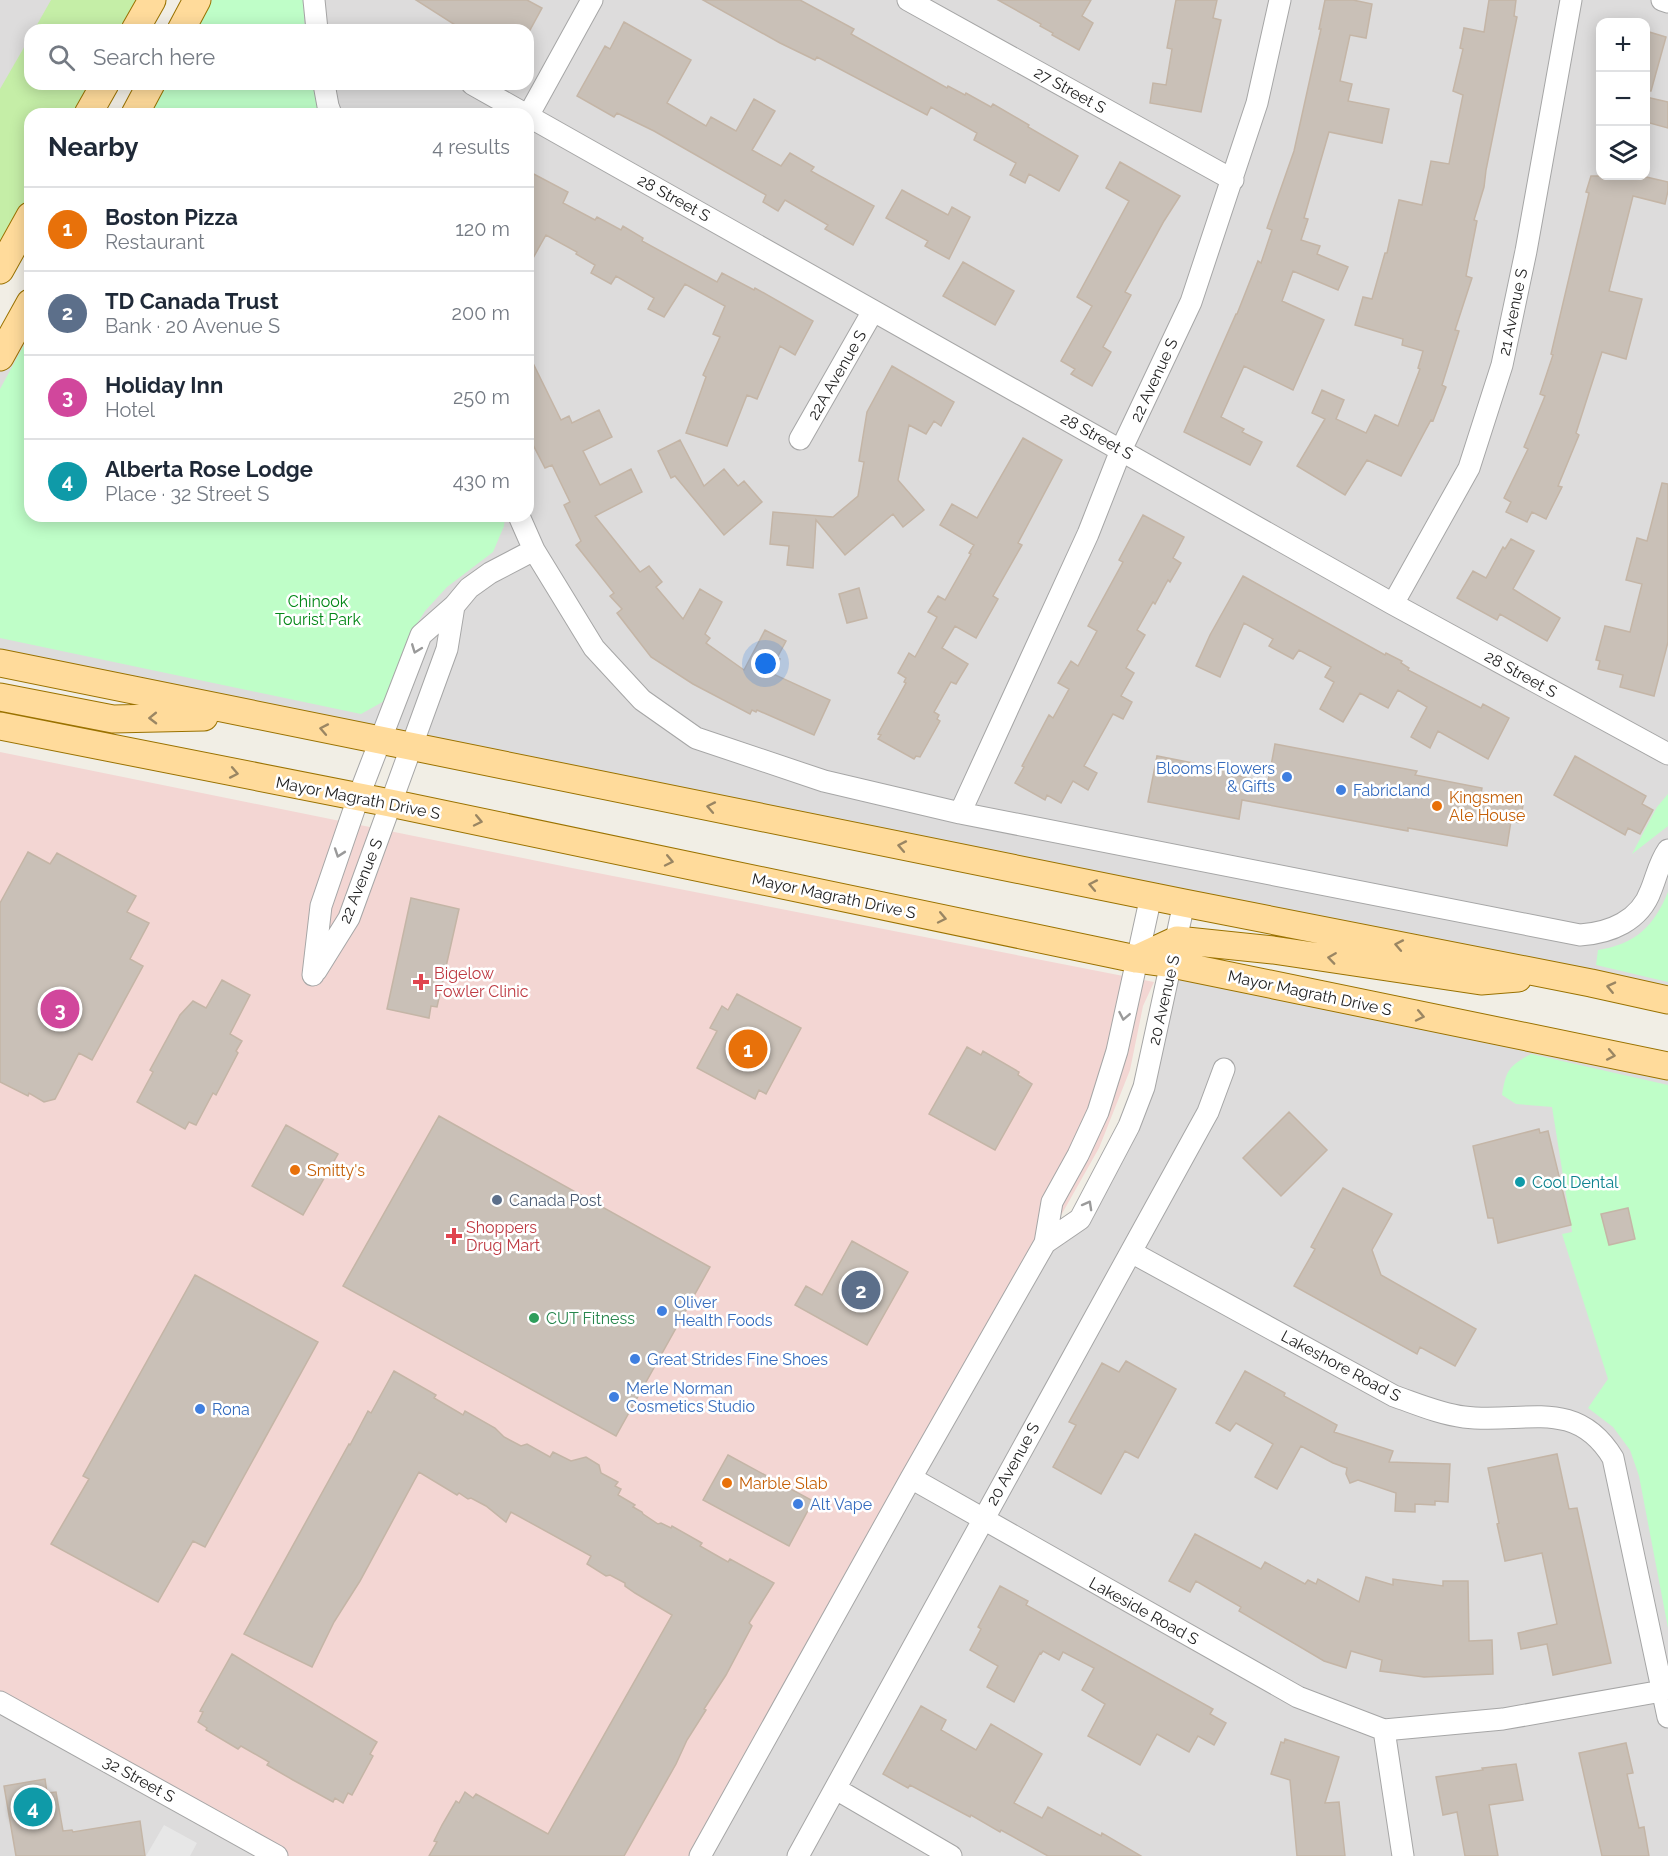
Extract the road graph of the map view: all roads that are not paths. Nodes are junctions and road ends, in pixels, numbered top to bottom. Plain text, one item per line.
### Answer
1 (152, 0) edge
2 (197, 0) edge
3 (314, 0) edge
4 (592, 0) edge
5 (908, 0) edge
6 (1280, 0) edge
7 (1571, 0) edge
8 (1662, 0) edge
9 (1668, 2) edge
10 (138, 24) edge
11 (184, 24) edge
12 (316, 24) edge
13 (102, 90) edge
14 (148, 90) edge
15 (325, 90) edge
16 (483, 90) edge
17 (91, 108) edge
18 (138, 108) edge
19 (329, 108) edge
20 (515, 108) edge
21 (531, 108) edge
22 (534, 119) edge
23 (1233, 180) junction
24 (24, 227) edge
25 (0, 270) edge
26 (873, 311) junction
27 (24, 314) edge
28 (0, 357) edge
29 (800, 439) dead end
30 (1121, 450) junction
31 (522, 522) edge
32 (534, 550) junction
33 (1393, 604) junction
34 (454, 606) junction
35 (0, 647) edge
36 (0, 663) edge
37 (0, 697) edge
38 (204, 706) junction
39 (253, 716) junction
40 (0, 726) edge
41 (0, 736) edge
42 (381, 740) junction
43 (410, 746) junction
44 (1668, 754) edge
45 (176, 762) junction
46 (358, 798) junction
47 (390, 803) junction
48 (960, 813) junction
49 (1668, 850) edge
50 (1151, 896) junction
51 (1184, 903) junction
52 (1174, 952) junction
53 (1136, 959) junction
54 (1557, 976) junction
55 (1668, 1000) edge
56 (1668, 1066) edge
57 (1224, 1069) dead end
58 (1045, 1243) junction
59 (1131, 1252) junction
60 (911, 1478) junction
61 (983, 1517) junction
62 (1662, 1691) junction
63 (0, 1702) edge
64 (1668, 1717) edge
65 (1384, 1730) junction
66 (836, 1789) junction
67 (277, 1856) edge
68 (700, 1856) edge
69 (798, 1856) edge
70 (951, 1856) edge
71 (1403, 1856) edge

1 - 10 main road
2 - 11 main road
3 - 12 street
4 - 21 street
5 - 23 street, 27 Street S
6 - 23 street, 22 Avenue S
7 - 33 street, 21 Avenue S
8 - 9 street
13 - 17 main road
14 - 18 main road
15 - 19 street
16 - 20 street, 28 Street S
22 - 26 street, 28 Street S
23 - 30 street, 22 Avenue S
24 - 25 main road
26 - 29 street, 22A Avenue S
26 - 30 street, 28 Street S
27 - 28 main road
30 - 33 street, 28 Street S
30 - 48 street, 22 Avenue S
31 - 32 street
32 - 34 street, 22 Avenue S
32 - 48 street
33 - 44 street, 28 Street S
34 -> 42 street, 22 Avenue S
34 - 43 street, 22 Avenue S
35 - 38 main road
36 - 38 main road
39 -> 37 main road
38 - 39 main road
42 -> 39 main road
40 - 45 main road, Mayor Magrath Drive S
41 - 45 main road
42 - 43 main road
42 - 46 street, 22 Avenue S
43 - 47 street, 22 Avenue S
50 -> 43 main road
45 -> 46 main road, Mayor Magrath Drive S
46 - 47 main road, Mayor Magrath Drive S
46 -> 47 street, 22 Avenue S
47 -> 53 main road, Mayor Magrath Drive S
48 - 49 street
50 - 51 main road
50 - 53 street, 20 Avenue S
51 - 52 street, 20 Avenue S
54 -> 51 main road
52 - 53 main road, Mayor Magrath Drive S
54 -> 52 main road
52 -> 56 main road, Mayor Magrath Drive S
58 -> 52 street, 20 Avenue S
53 -> 58 street, 20 Avenue S
55 -> 54 main road
57 - 59 street, 20 Avenue S
58 - 60 street, 20 Avenue S
59 - 61 street, 20 Avenue S
59 - 62 street, Lakeshore Road S
60 - 61 street, Lakeside Road S
60 - 68 street, 20 Avenue S
61 - 65 street, Lakeside Road S
61 - 66 street, 20 Avenue S
62 - 64 street, Lakeshore Road S
62 - 65 street, Lakeside Road S
63 - 67 street, 32 Street S
65 - 71 street
66 - 69 street, 20 Avenue S
66 - 70 street

